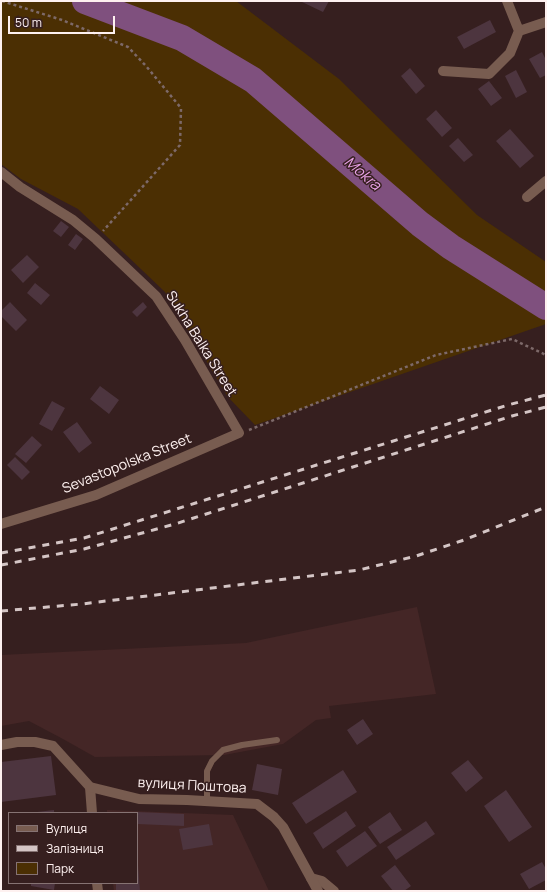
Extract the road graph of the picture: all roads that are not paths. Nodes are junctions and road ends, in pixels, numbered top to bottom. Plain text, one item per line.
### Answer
1 (507, 1) edge
2 (546, 22) edge
3 (519, 31) junction
4 (443, 71) dead end
5 (1, 172) edge
6 (546, 181) edge
7 (527, 197) dead end
8 (239, 433) joint
9 (1, 524) edge
10 (277, 740) dead end
11 (1, 745) edge
12 (90, 787) junction
13 (207, 801) junction
14 (92, 812) edge
15 (311, 878) junction
16 (318, 891) edge
17 (334, 891) edge

1 - 3 street
2 - 3 street
3 - 4 street
5 - 8 street, Sukha Balka Street
6 - 7 street
8 - 9 street, Sevastopolska Street
10 - 13 lane
11 - 12 street
12 - 13 street, вулиця Поштова
12 - 14 street
13 - 15 street, вулиця Поштова
15 - 16 street, вулиця Поштова
15 - 17 street

